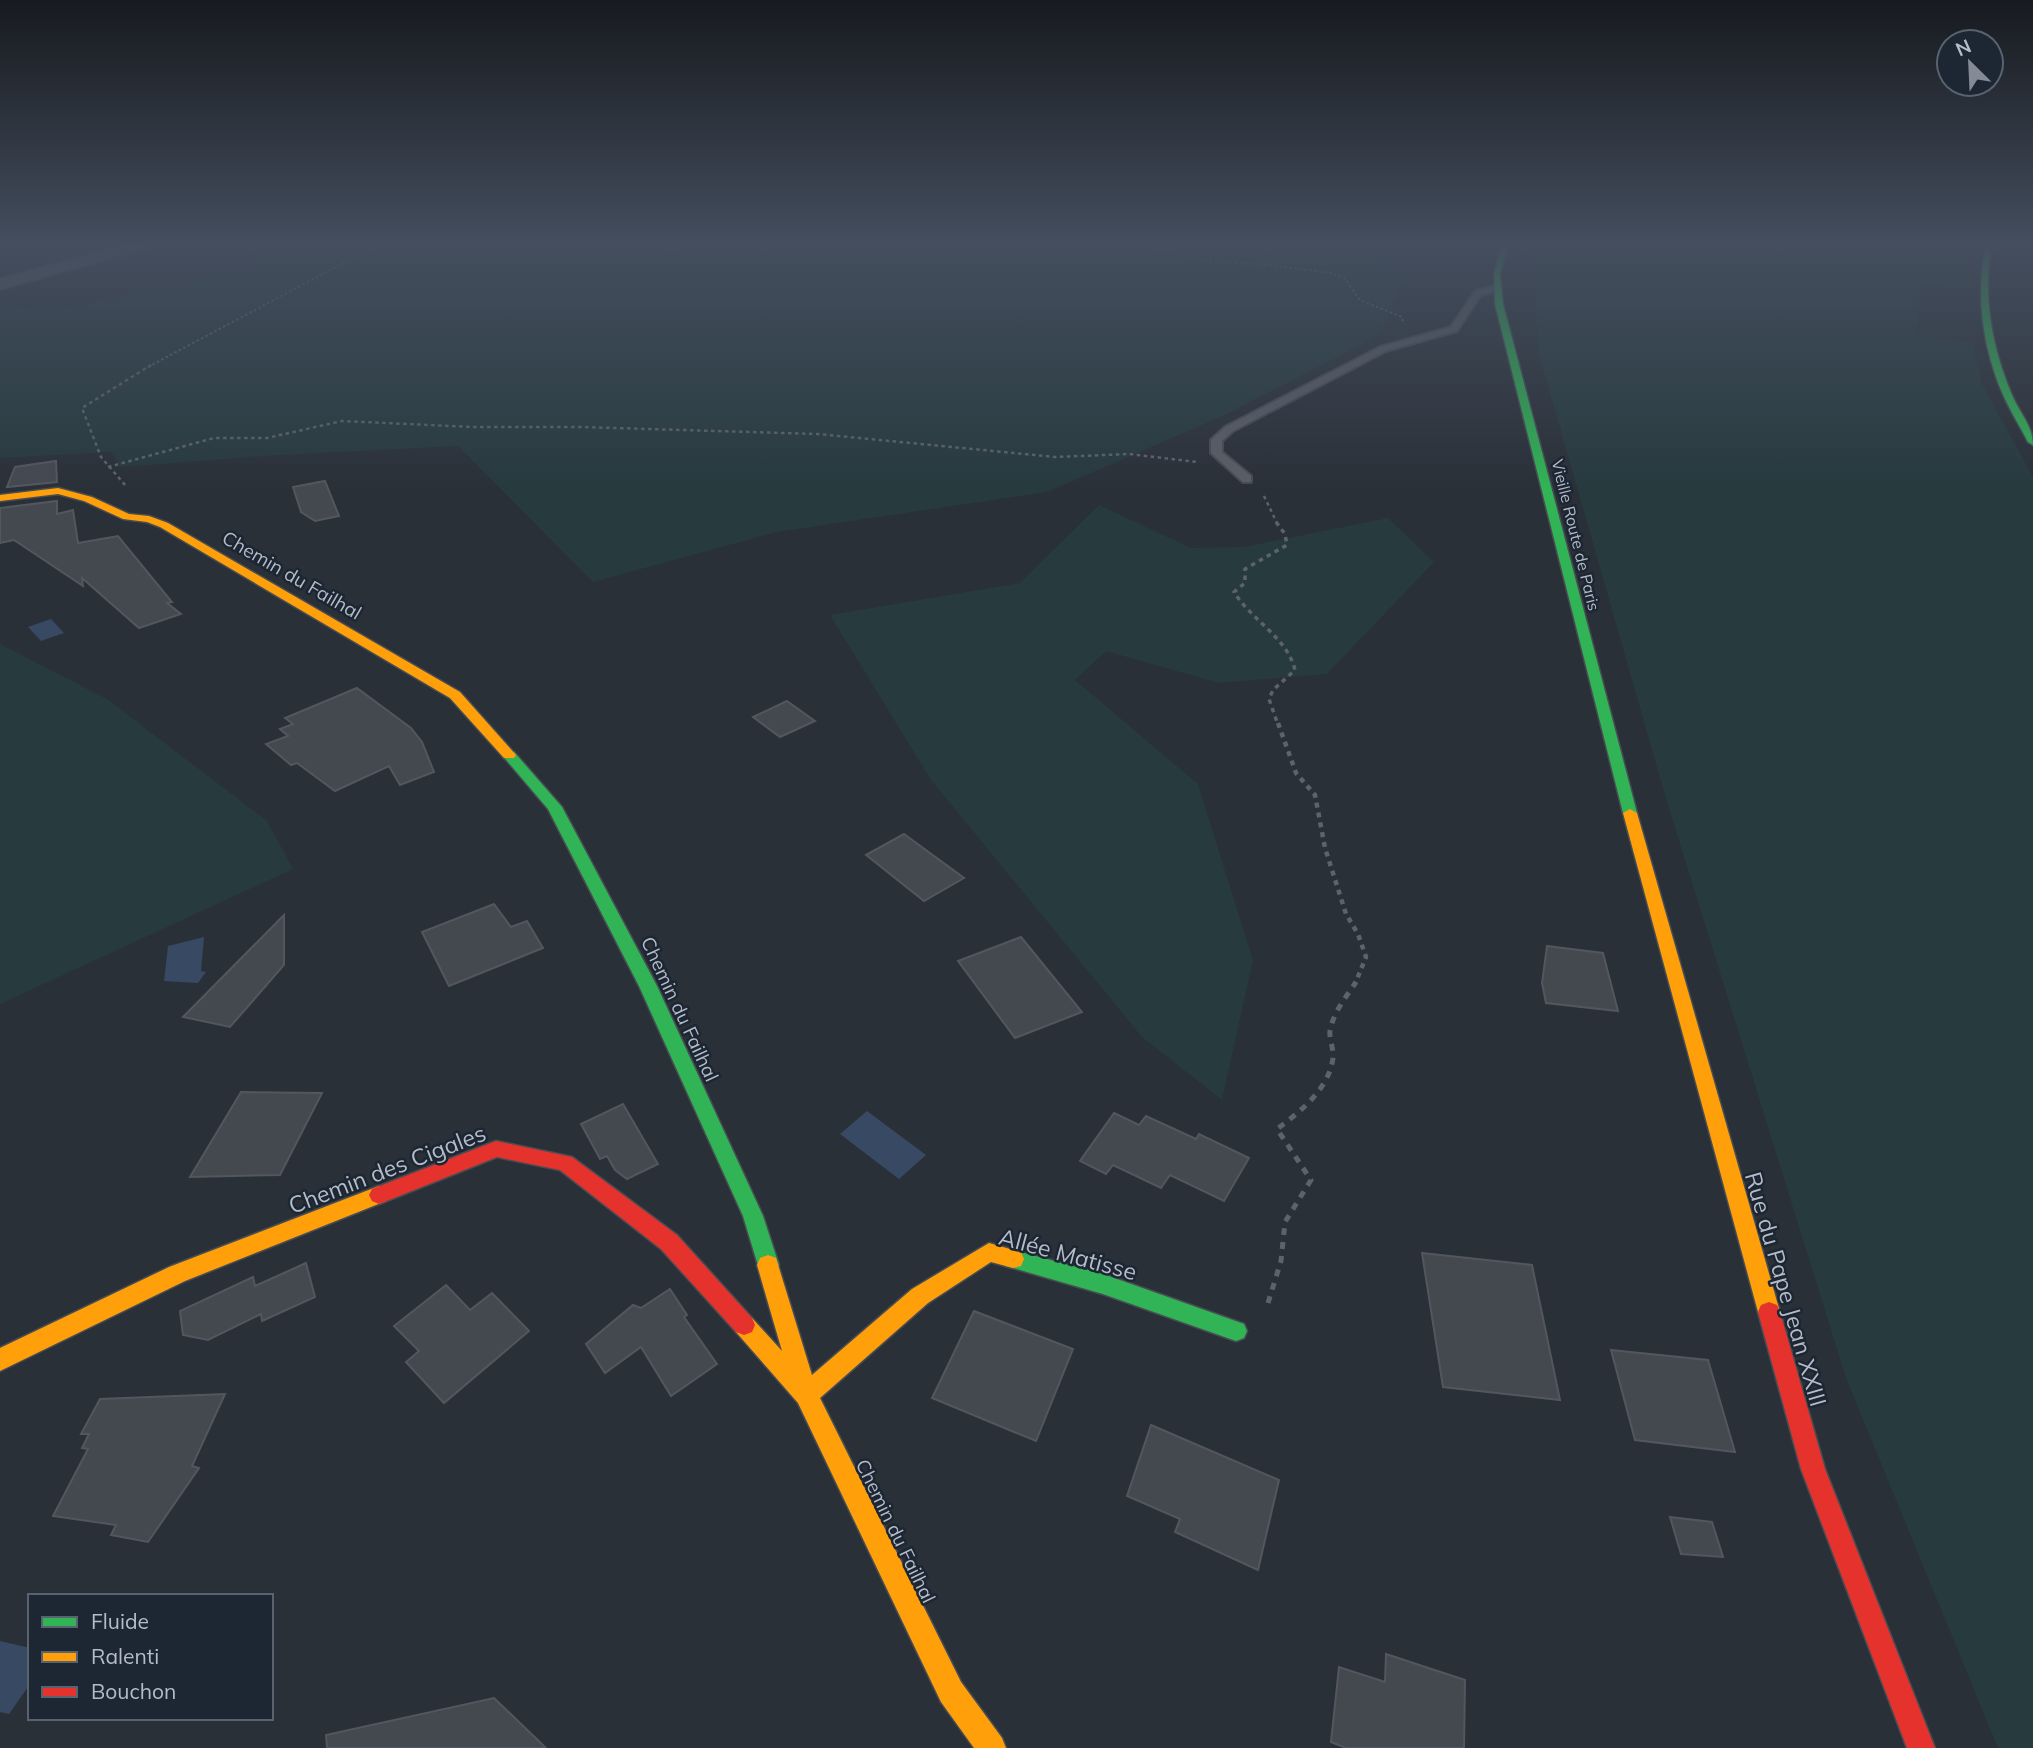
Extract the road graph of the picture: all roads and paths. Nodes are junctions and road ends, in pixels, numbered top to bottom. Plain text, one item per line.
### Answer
1 (223, 327) edge
2 (1404, 327) edge
3 (1456, 327) edge
4 (1504, 327) edge
5 (1989, 327) edge
6 (1406, 341) junction
7 (2033, 442) edge
8 (1226, 461) junction
9 (108, 467) junction
10 (1247, 479) joint
11 (0, 498) edge
12 (149, 519) junction
13 (1635, 833) joint
14 (1236, 1331) joint
15 (0, 1360) edge
16 (806, 1395) junction
17 (992, 1748) edge
18 (1921, 1748) edge

1 - 9 path
2 - 6 path
3 - 6 lane
4 - 13 street, Vieille Route de Paris
5 - 7 street
6 - 8 lane
8 - 9 path
8 - 10 lane
9 - 12 path
10 - 14 path
11 - 12 street, Chemin du Failhal
12 - 16 street, Chemin du Failhal
13 - 18 street, Rue du Pape Jean XXIII
14 - 16 street, Allée Matisse
15 - 16 street, Chemin des Cigales
16 - 17 street, Chemin du Failhal

